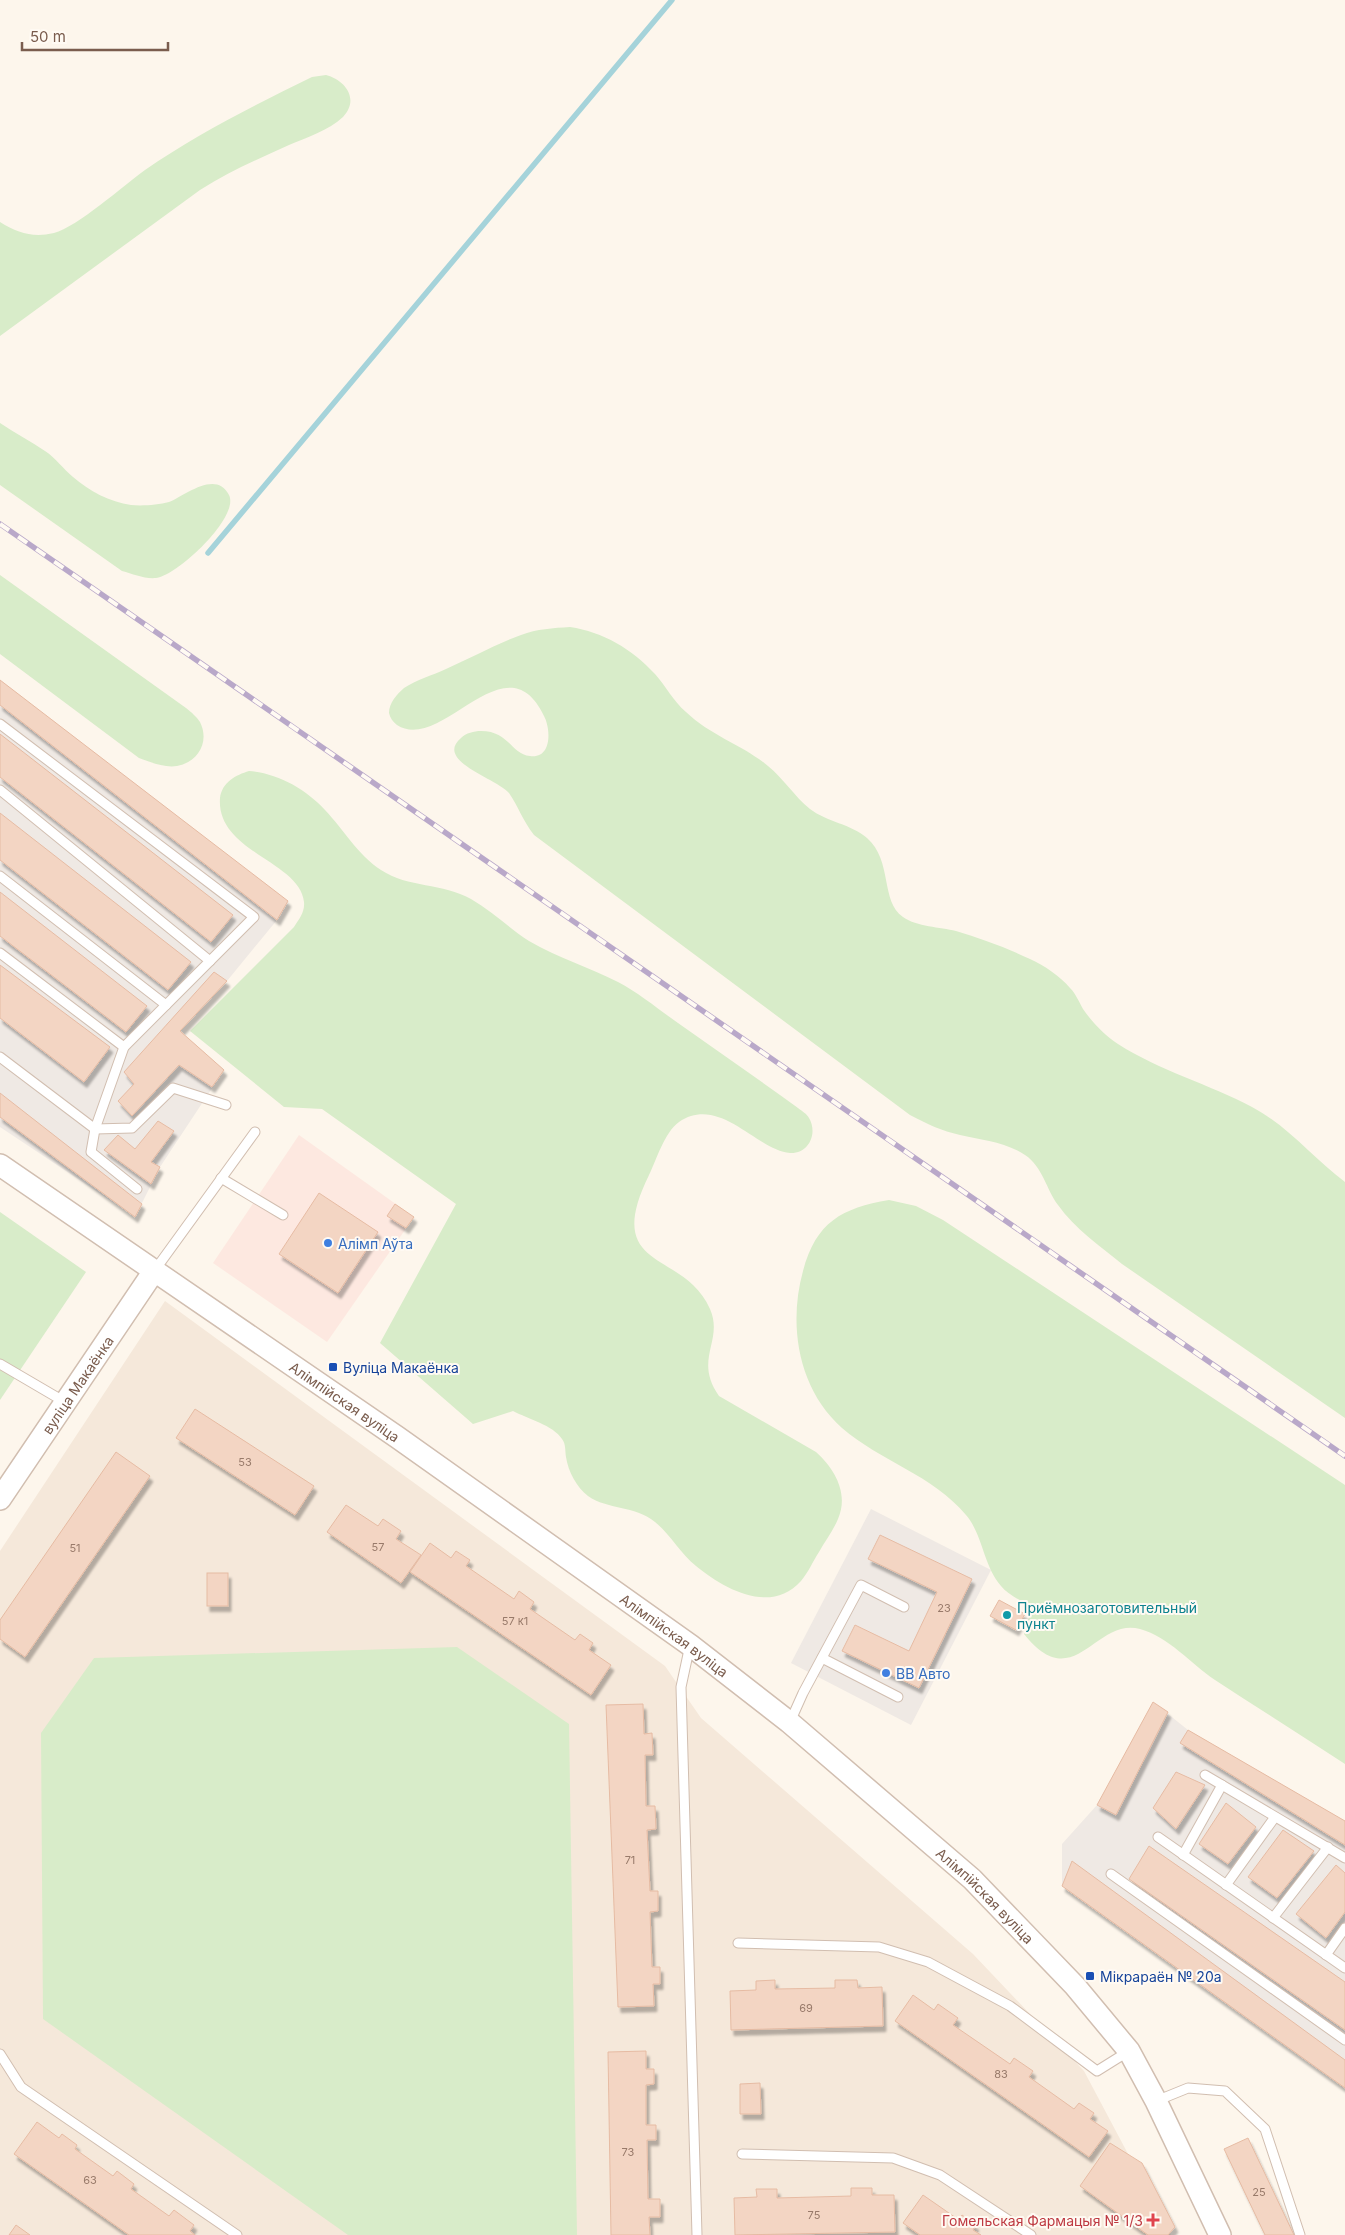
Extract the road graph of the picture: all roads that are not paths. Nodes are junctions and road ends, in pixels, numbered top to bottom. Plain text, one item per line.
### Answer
1 (0, 724) edge
2 (0, 790) edge
3 (0, 876) edge
4 (0, 953) edge
5 (210, 961) junction
6 (166, 1005) junction
7 (124, 1047) junction
8 (0, 1057) edge
9 (226, 1105) dead end
10 (94, 1129) junction
11 (255, 1132) dead end
12 (0, 1165) edge
13 (221, 1178) junction
14 (137, 1189) dead end
15 (283, 1215) dead end
16 (154, 1271) junction
17 (0, 1364) edge
18 (66, 1402) junction
19 (0, 1499) edge
20 (904, 1607) dead end
21 (690, 1645) junction
22 (822, 1658) junction
23 (898, 1697) dead end
24 (790, 1722) junction
25 (1205, 1775) dead end
26 (1222, 1785) junction
27 (1275, 1816) junction
28 (1158, 1837) dead end
29 (1328, 1847) junction
30 (1183, 1855) junction
31 (1345, 1858) edge
32 (1111, 1874) dead end
33 (1226, 1885) junction
34 (1274, 1918) junction
35 (1345, 1928) edge
36 (738, 1943) dead end
37 (1326, 1955) junction
38 (1345, 1968) edge
39 (1345, 2040) edge
40 (1129, 2051) junction
41 (0, 2054) edge
42 (1156, 2101) junction
43 (742, 2154) dead end
44 (236, 2235) edge
45 (697, 2235) edge
46 (1031, 2235) edge
47 (1220, 2235) edge
48 (1300, 2235) edge

1 - 5 lane
2 - 5 lane
3 - 6 lane
4 - 7 lane
5 - 6 lane
6 - 7 lane
7 - 10 lane
8 - 10 lane
9 - 10 lane
10 - 14 lane
11 - 13 lane
12 - 16 street, Алімпійская вуліца
13 - 15 lane
13 - 16 lane
16 - 18 street, вуліца Макаёнка
16 - 21 street, Алімпійская вуліца
17 - 18 lane
18 - 19 street, вуліца Макаёнка
20 - 22 lane
21 - 24 street, Алімпійская вуліца
21 - 45 lane
22 - 23 lane
22 - 24 lane
24 - 40 street, Алімпійская вуліца
25 - 26 lane
26 - 27 lane
26 - 30 lane
27 - 29 lane
27 - 33 lane
28 - 30 lane
29 - 31 lane
29 - 34 lane
30 - 33 lane
32 - 39 lane
33 - 34 lane
34 - 37 lane
35 - 37 lane
36 - 40 lane
37 - 38 lane
40 - 42 street, Алімпійская вуліца
41 - 44 lane
42 - 47 street, Алімпійская вуліца
42 - 48 lane
43 - 46 lane

